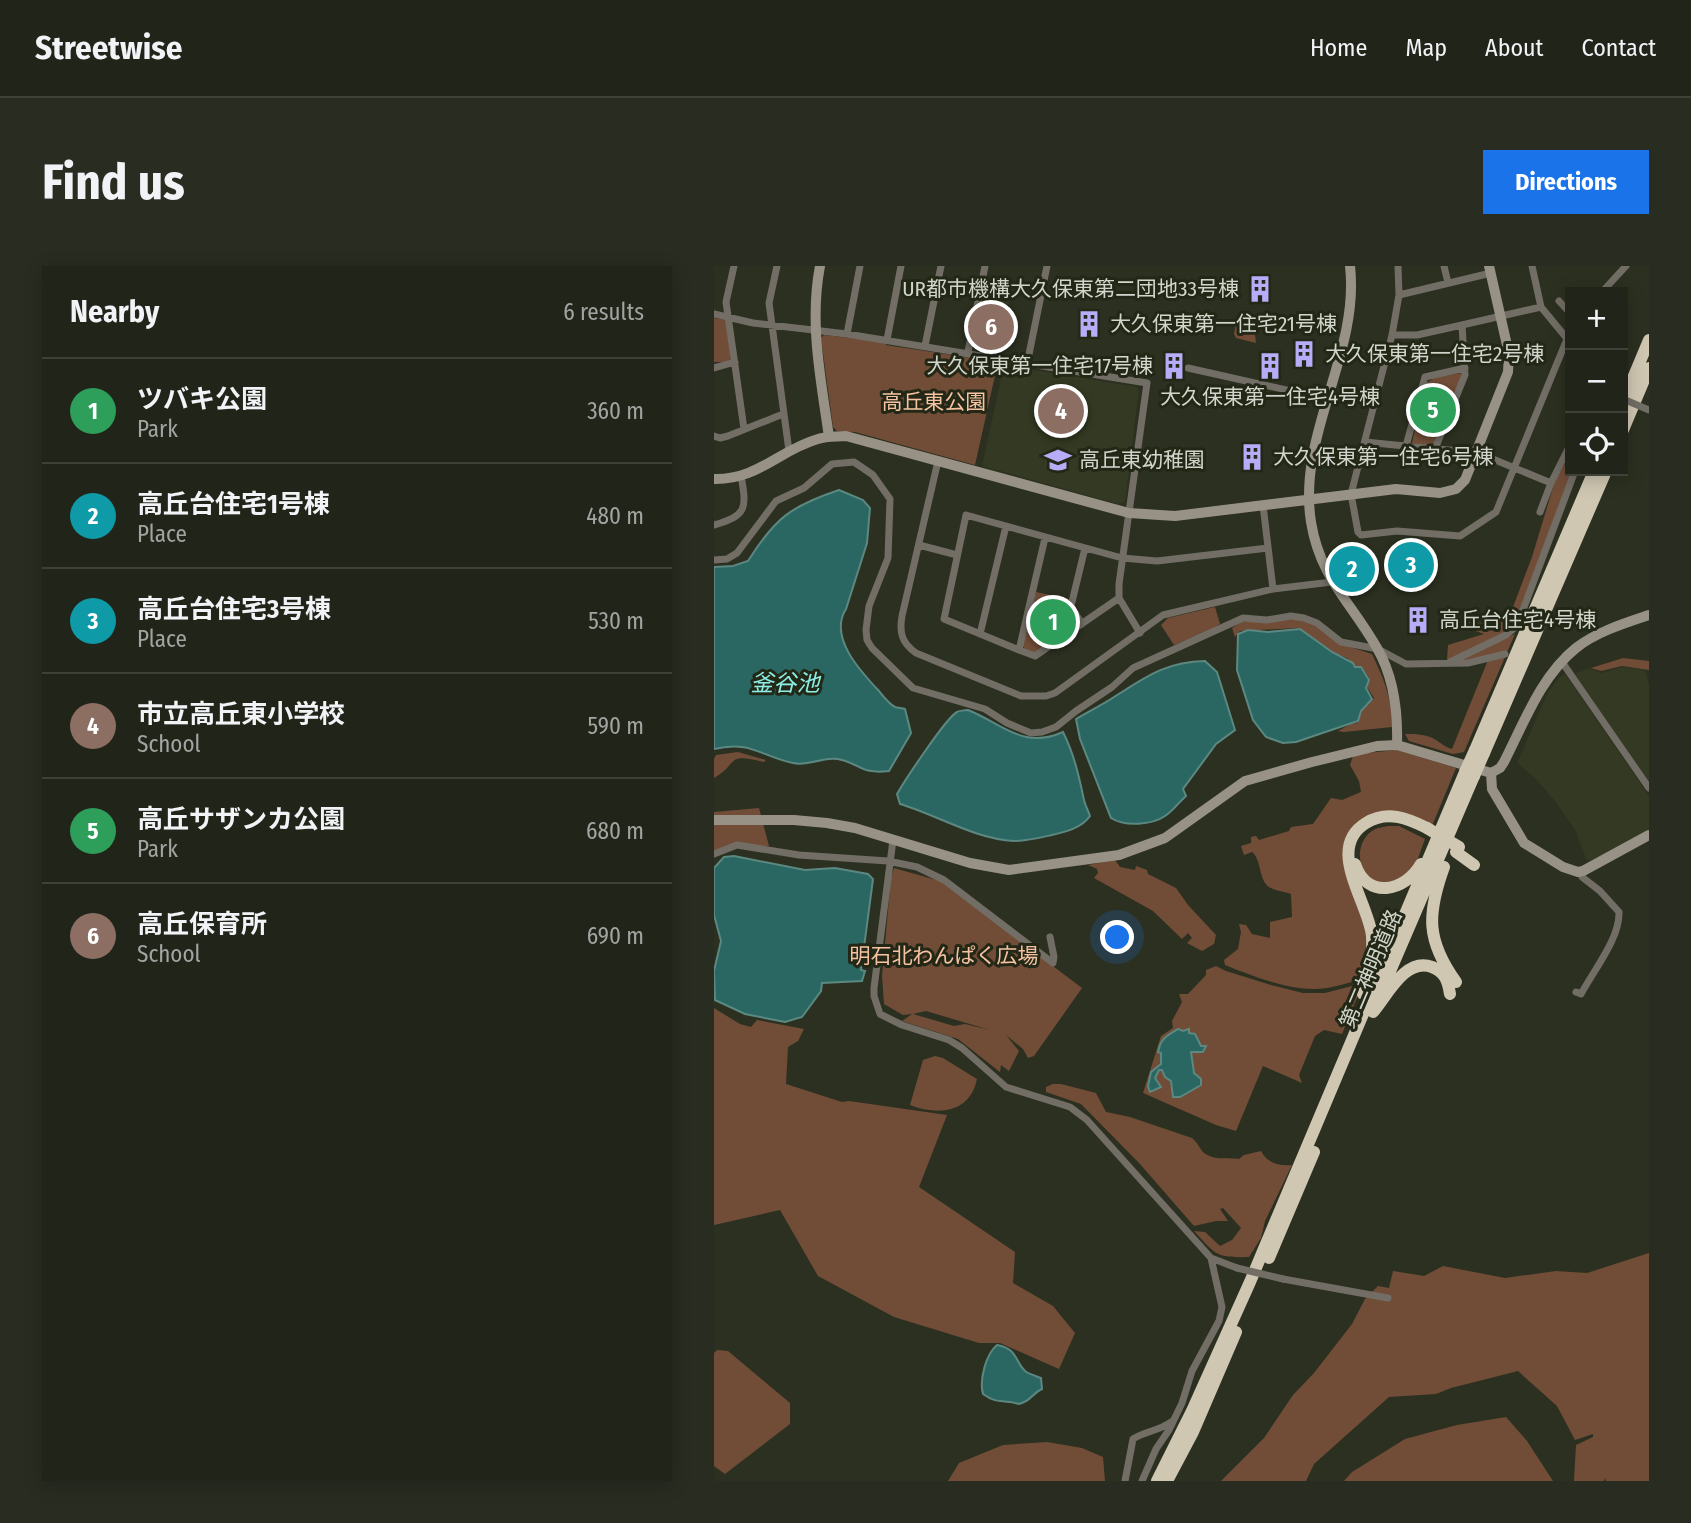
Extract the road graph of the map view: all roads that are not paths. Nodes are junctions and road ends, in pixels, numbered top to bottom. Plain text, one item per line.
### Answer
1 (734, 266) edge
2 (777, 266) edge
3 (820, 266) edge
4 (860, 266) edge
5 (901, 266) edge
6 (941, 266) edge
7 (985, 266) edge
8 (1047, 266) edge
9 (1350, 266) edge
10 (1398, 266) edge
11 (1444, 266) edge
12 (1532, 266) edge
13 (1626, 266) edge
14 (1490, 270) edge
15 (1448, 283) junction
16 (1607, 287) edge
17 (1399, 295) junction
18 (1559, 301) dead end
19 (1541, 307) junction
20 (1565, 308) edge
21 (714, 314) edge
22 (1501, 316) junction
23 (729, 318) junction
24 (1462, 325) junction
25 (771, 326) junction
26 (815, 330) junction
27 (847, 334) junction
28 (1392, 335) junction
29 (1565, 336) edge
30 (887, 340) junction
31 (1649, 340) edge
32 (925, 346) junction
33 (1565, 347) edge
34 (968, 352) junction
35 (735, 362) junction
36 (1027, 364) junction
37 (714, 368) edge
38 (1465, 368) junction
39 (1649, 368) edge
40 (1188, 369) dead end
41 (1628, 389) edge
42 (1328, 399) junction
43 (1628, 403) edge
44 (1649, 410) edge
45 (783, 414) junction
46 (1628, 418) edge
47 (744, 429) junction
48 (714, 436) edge
49 (829, 437) junction
50 (1365, 442) junction
51 (1406, 446) junction
52 (1435, 449) junction
53 (789, 451) junction
54 (1476, 452) junction
55 (1565, 455) edge
56 (938, 461) junction
57 (1514, 467) junction
58 (741, 476) junction
59 (1573, 476) edge
60 (1592, 476) edge
61 (1604, 476) edge
62 (714, 479) edge
63 (1551, 483) junction
64 (1351, 494) junction
65 (1308, 500) junction
66 (1264, 505) junction
67 (1540, 512) dead end
68 (1129, 513) junction
69 (714, 525) edge
70 (1006, 526) junction
71 (1045, 538) junction
72 (919, 545) junction
73 (1084, 548) junction
74 (1268, 548) junction
75 (957, 555) junction
76 (1122, 558) junction
77 (714, 560) edge
78 (1332, 582) junction
79 (1273, 589) junction
80 (1119, 598) junction
81 (1649, 615) edge
82 (1082, 624) junction
83 (1140, 633) junction
84 (980, 634) junction
85 (1378, 649) junction
86 (1019, 650) junction
87 (1505, 654) dead end
88 (1562, 662) junction
89 (1446, 664) junction
90 (1397, 746) junction
91 (1480, 752) junction
92 (1491, 773) junction
93 (1470, 774) junction
94 (1649, 788) edge
95 (1462, 806) junction
96 (714, 820) edge
97 (1425, 831) junction
98 (1649, 835) edge
99 (892, 840) junction
100 (1434, 847) junction
101 (714, 854) edge
102 (1474, 860) dead end
103 (888, 861) junction
104 (1583, 871) junction
105 (1050, 937) dead end
106 (1576, 992) dead end
107 (1373, 1012) junction
108 (1338, 1076) junction
109 (1290, 1199) junction
110 (1211, 1258) junction
111 (1388, 1298) dead end
112 (1171, 1422) junction
113 (1125, 1481) edge
114 (1142, 1481) edge
115 (1157, 1481) edge
116 (1167, 1481) edge

1 - 23 street
2 - 25 street
3 - 26 street
4 - 27 street
5 - 30 street
6 - 32 street
7 - 34 street
8 - 36 street
9 - 42 street
10 - 17 street
11 - 15 street
12 - 19 street
13 - 16 street
14 - 15 street
14 - 22 street
15 - 17 street
17 - 28 street
18 - 20 street
19 - 22 street
19 - 29 street
21 - 23 street
22 - 24 street
22 - 54 street
23 - 25 street
23 - 35 street
24 - 28 street
24 - 38 street
25 - 26 street
25 - 45 street
26 - 27 street
26 - 49 street
27 - 30 street
28 - 50 street
30 - 32 street
31 - 41 highway
32 - 34 street
33 - 57 street
34 - 36 street
35 - 37 street
35 - 47 street
36 - 68 street
38 - 51 street
38 - 52 street
39 - 46 highway
40 - 42 street
42 - 65 street
43 - 44 street, bridge
45 - 47 street
45 - 53 street
47 - 48 street
49 - 53 street
49 - 56 street
50 - 51 street
50 - 64 street
51 - 52 street
52 - 54 street
53 - 58 street
54 - 57 street
54 - 64 street
55 - 63 street
56 - 68 street
56 - 72 street
57 - 63 street
57 - 64 street
58 - 62 street
58 - 69 street
59 - 89 street
60 - 91 highway, 第二神明道路
61 - 91 highway, 第二神明道路
63 - 67 street
64 - 65 street
65 - 66 street
65 - 78 street
66 - 68 street
66 - 74 street
68 - 76 street
70 - 71 street
70 - 75 street
70 - 84 street
71 - 73 street
71 - 86 street
72 - 75 street
72 - 83 street
73 - 76 street
73 - 82 street
74 - 76 street
74 - 79 street
75 - 84 street
76 - 80 street
77 - 85 street
78 - 79 street
78 - 85 street
79 - 83 street
80 - 82 street
80 - 83 street
81 - 88 street
82 - 86 street
84 - 86 street
85 - 89 street
85 - 90 street
87 - 89 street
88 - 92 street
88 - 94 street
90 - 92 street
90 - 99 street
91 - 93 highway, 第二神明道路, bridge
92 - 104 street
93 - 95 highway, 第二神明道路
93 - 100 highway, 第二神明道路
95 - 107 highway, 第二神明道路
95 - 107 highway
96 - 99 street
97 - 100 highway
97 - 102 highway
97 - 108 highway
98 - 104 street
99 - 103 street
100 - 108 highway, 第二神明道路
101 - 103 street
103 - 105 street
103 - 110 street
104 - 106 street
107 - 108 highway, 第二神明道路
108 - 109 highway, 第二神明道路
108 - 109 highway, 第二神明道路
109 - 115 highway, 第二神明道路
109 - 116 highway, 第二神明道路
110 - 111 street, bridge
110 - 112 street
112 - 113 street
112 - 114 street

